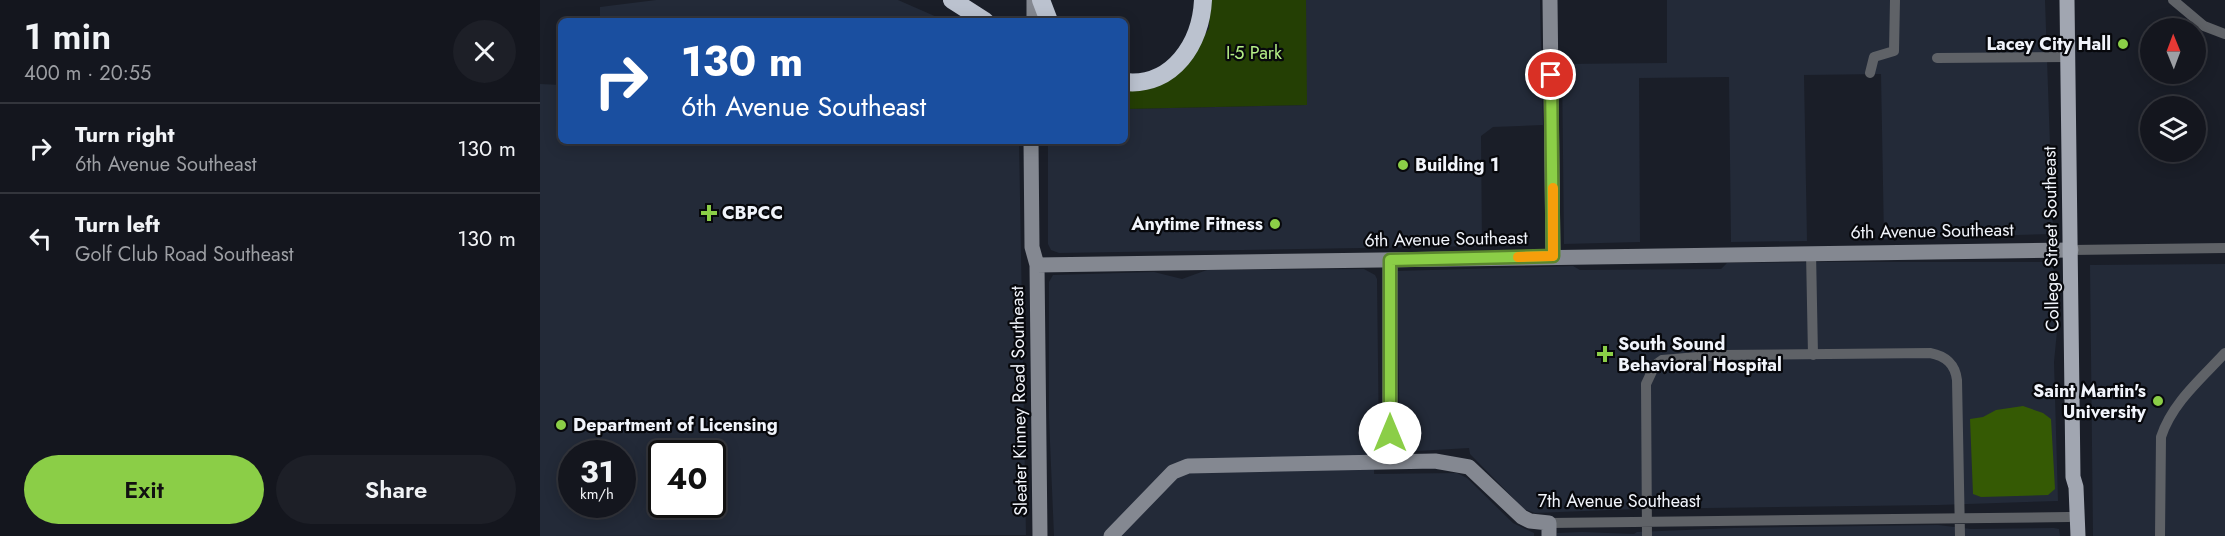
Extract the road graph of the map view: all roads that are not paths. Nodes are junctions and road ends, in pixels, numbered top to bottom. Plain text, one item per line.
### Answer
1 (952, 0) edge
2 (1034, 0) edge
3 (1041, 0) edge
4 (1203, 0) edge
5 (1550, 0) edge
6 (1895, 0) edge
7 (2067, 0) edge
8 (2173, 0) edge
9 (980, 18) edge
10 (1034, 18) edge
11 (1048, 18) edge
12 (2225, 34) edge
13 (2068, 57) junction
14 (1937, 58) dead end
15 (1870, 73) dead end
16 (1128, 82) edge
17 (1031, 144) edge
18 (1041, 144) edge
19 (2225, 248) edge
20 (2071, 249) junction
21 (1811, 252) junction
22 (1553, 256) junction
23 (1390, 260) junction
24 (1037, 265) junction
25 (2225, 353) edge
26 (1813, 355) junction
27 (1390, 462) junction
28 (2073, 477) junction
29 (2069, 517) junction
30 (1960, 518) junction
31 (1647, 522) junction
32 (1549, 529) edge
33 (1040, 536) edge
34 (1111, 536) edge
35 (1647, 536) edge
36 (1960, 536) edge
37 (2069, 536) edge
38 (2078, 536) edge
39 (2160, 536) edge

1 - 9 highway
2 - 10 street
3 - 11 highway
4 - 16 highway
5 - 22 street
6 - 15 street
7 - 13 main road, College Street Southeast
8 - 12 street
13 - 14 street
13 - 20 main road, College Street Southeast
17 - 24 street, Sleater Kinney Road Southeast
18 - 24 street, Sleater Kinney Road Southeast
19 - 20 street
20 - 21 street, 6th Avenue Southeast
20 - 28 main road, College Street Southeast
21 - 22 street, 6th Avenue Southeast
21 - 26 street
22 - 23 street, 6th Avenue Southeast
23 - 24 street, 6th Avenue Southeast
23 - 27 street
24 - 33 street, Sleater Kinney Road Southeast
25 - 39 street
26 - 30 street
26 - 31 street
27 - 32 street, 7th Avenue Southeast
27 - 34 street, 7th Avenue Southeast
28 - 29 main road, College Street Southeast
28 - 38 main road, College Street Southeast
29 - 30 street, 7th Avenue Southeast
29 - 37 main road, College Street Southeast
30 - 31 street, 7th Avenue Southeast
30 - 36 street
31 - 32 street, 7th Avenue Southeast
31 - 35 street

